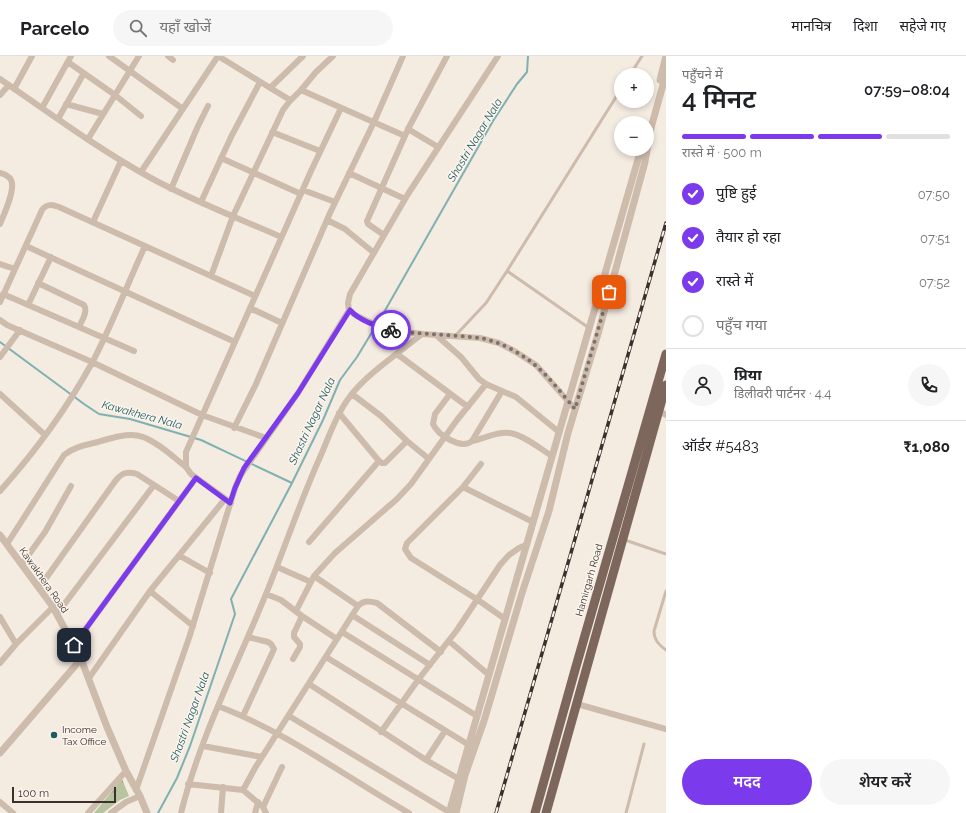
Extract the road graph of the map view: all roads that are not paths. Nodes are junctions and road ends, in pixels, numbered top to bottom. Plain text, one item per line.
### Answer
1 (32, 56) edge
2 (109, 56) edge
3 (139, 56) edge
4 (168, 56) edge
5 (218, 56) edge
6 (303, 56) edge
7 (333, 56) edge
8 (404, 56) edge
9 (448, 56) edge
10 (498, 56) edge
11 (642, 56) edge
12 (666, 56) edge
13 (69, 59) edge
14 (173, 60) dead end
15 (634, 68) edge
16 (130, 70) junction
17 (84, 73) junction
18 (666, 74) edge
19 (0, 79) edge
20 (260, 82) junction
21 (12, 87) junction
22 (270, 88) junction
23 (301, 90) junction
24 (0, 95) edge
25 (115, 95) junction
26 (290, 100) junction
27 (614, 100) edge
28 (66, 104) junction
29 (208, 106) dead end
30 (42, 108) junction
31 (341, 108) junction
32 (183, 109) junction
33 (103, 114) junction
34 (141, 116) dead end
35 (650, 116) edge
36 (58, 119) junction
37 (374, 122) junction
38 (408, 129) junction
39 (272, 132) junction
40 (405, 136) junction
41 (88, 139) junction
42 (438, 146) junction
43 (320, 151) junction
44 (639, 156) edge
45 (221, 158) junction
46 (121, 161) junction
47 (141, 172) junction
48 (253, 172) junction
49 (0, 173) edge
50 (349, 173) junction
51 (381, 188) junction
52 (171, 189) junction
53 (302, 192) junction
54 (405, 199) junction
55 (201, 202) junction
56 (335, 202) junction
57 (233, 216) junction
58 (327, 220) junction
59 (93, 222) junction
60 (0, 224) edge
61 (384, 235) junction
62 (282, 237) junction
63 (26, 246) junction
64 (145, 246) junction
65 (374, 252) junction
66 (51, 257) junction
67 (0, 264) edge
68 (15, 269) junction
69 (507, 271) junction
70 (211, 276) junction
71 (38, 283) junction
72 (124, 291) junction
73 (4, 294) junction
74 (255, 296) junction
75 (0, 302) edge
76 (28, 305) junction
77 (250, 308) junction
78 (350, 310) junction
79 (0, 320) edge
80 (282, 323) junction
81 (79, 328) junction
82 (589, 328) junction
83 (20, 330) junction
84 (422, 334) junction
85 (436, 335) junction
86 (455, 336) junction
87 (103, 338) junction
88 (235, 342) junction
89 (134, 351) dead end
90 (397, 354) junction
91 (666, 354) edge
92 (2, 355) edge
93 (92, 362) junction
94 (486, 384) junction
95 (665, 390) edge
96 (502, 391) junction
97 (0, 394) edge
98 (352, 394) junction
99 (450, 394) junction
100 (568, 401) junction
101 (468, 407) junction
102 (575, 409) junction
103 (339, 413) junction
104 (662, 413) edge
105 (202, 415) junction
106 (234, 428) junction
107 (559, 432) junction
108 (45, 435) junction
109 (445, 437) junction
110 (266, 438) junction
111 (407, 441) junction
112 (472, 441) junction
113 (552, 456) junction
114 (429, 459) junction
115 (379, 461) junction
116 (481, 464) dead end
117 (186, 467) junction
118 (196, 478) junction
119 (154, 485) junction
120 (71, 486) dead end
121 (463, 487) junction
122 (0, 491) edge
123 (179, 501) junction
124 (228, 501) junction
125 (533, 522) junction
126 (0, 535) edge
127 (623, 539) junction
128 (309, 542) dead end
129 (7, 544) junction
130 (526, 545) junction
131 (666, 554) edge
132 (180, 556) junction
133 (22, 564) junction
134 (277, 567) junction
135 (210, 572) junction
136 (313, 579) junction
137 (39, 588) junction
138 (150, 591) junction
139 (666, 591) edge
140 (266, 594) junction
141 (478, 600) junction
142 (358, 606) junction
143 (53, 607) junction
144 (296, 611) junction
145 (57, 614) junction
146 (352, 615) junction
147 (302, 616) junction
148 (0, 617) edge
149 (505, 620) junction
150 (193, 626) junction
151 (342, 632) junction
152 (248, 637) junction
153 (337, 639) junction
154 (449, 641) junction
155 (16, 644) junction
156 (74, 645) junction
157 (666, 650) edge
158 (441, 652) junction
159 (326, 657) junction
160 (81, 659) junction
161 (293, 659) dead end
162 (0, 663) edge
163 (430, 665) junction
164 (489, 675) junction
165 (89, 678) junction
166 (418, 680) junction
167 (308, 684) junction
168 (402, 704) junction
169 (577, 704) junction
170 (218, 706) junction
171 (243, 716) junction
172 (289, 716) junction
173 (477, 716) junction
174 (666, 729) edge
175 (445, 730) junction
176 (381, 732) junction
177 (277, 733) junction
178 (644, 744) dead end
179 (469, 745) junction
180 (203, 746) junction
181 (0, 753) edge
182 (262, 757) junction
183 (426, 760) junction
184 (282, 767) dead end
185 (126, 771) junction
186 (459, 779) junction
187 (188, 784) junction
188 (223, 787) junction
189 (243, 790) junction
190 (138, 793) junction
191 (0, 802) edge
192 (261, 804) junction
193 (146, 812) edge
194 (12, 813) edge
195 (88, 813) edge
196 (111, 813) edge
197 (181, 813) edge
198 (221, 813) edge
199 (255, 813) edge
200 (266, 813) edge
201 (409, 813) edge
202 (452, 813) edge
203 (535, 813) edge
204 (546, 813) edge
205 (626, 813) edge

1 - 21 street
2 - 16 street
3 - 16 street
4 - 14 street
5 - 20 street
5 - 32 street
6 - 22 street
7 - 23 street
8 - 37 street
9 - 38 street
10 - 42 street
11 - 15 lane
12 - 35 street
13 - 17 street
13 - 30 street
16 - 25 street
16 - 32 street
17 - 25 street
17 - 28 street
18 - 102 street
19 - 21 street
20 - 22 street
20 - 45 street
21 - 24 street
21 - 30 street
22 - 26 street
23 - 26 street
23 - 31 street
25 - 33 street
25 - 34 street
26 - 39 street
27 - 69 lane
28 - 33 street
28 - 36 street
29 - 52 street
30 - 36 street
31 - 37 street
31 - 43 street
32 - 47 street
33 - 41 street
36 - 41 street
37 - 40 street
37 - 50 street
38 - 40 street
38 - 42 street
39 - 43 street
39 - 48 street
40 - 51 street
41 - 46 street
42 - 54 street
43 - 53 street
44 - 82 street
45 - 48 street
45 - 55 street
46 - 47 street
46 - 59 street
47 - 52 street
48 - 53 street
48 - 57 street
49 - 60 street
50 - 51 street
50 - 56 street
51 - 54 street
51 - 61 street
52 - 55 street
53 - 56 street
53 - 62 street
54 - 61 street
55 - 57 street
56 - 58 street
57 - 62 street
57 - 70 street
58 - 65 street
58 - 80 street
59 - 63 street
59 - 64 street
61 - 65 street
62 - 74 street
63 - 66 street
63 - 68 street
64 - 70 street
64 - 72 street
65 - 78 street
66 - 71 street
66 - 72 street
67 - 68 street
68 - 73 street
69 - 82 lane
69 - 86 lane
70 - 74 street
71 - 76 street
71 - 81 street
72 - 87 street
72 - 88 street
73 - 75 street
73 - 76 street
74 - 77 street
76 - 81 street
77 - 80 street
77 - 88 street
78 - 84 street
78 - 110 street
79 - 83 street
80 - 106 street
81 - 87 street
82 - 100 street
83 - 92 street
83 - 93 street
84 - 85 street
84 - 90 street
85 - 86 street
85 - 94 street
86 - 100 street
87 - 89 street
87 - 93 street
88 - 105 street
90 - 98 street
90 - 99 street
91 - 203 main road, Hamirgarh Road
93 - 105 street
93 - 108 street
94 - 96 street
94 - 101 street
95 - 104 main road
96 - 107 street
96 - 112 street
97 - 108 street
98 - 103 street
98 - 111 street
99 - 101 street
99 - 109 street
100 - 102 street
100 - 107 street
101 - 109 street
102 - 202 street
103 - 115 street
103 - 134 street
104 - 127 main road
105 - 106 street
105 - 117 street
106 - 110 street
107 - 113 street
108 - 122 street
109 - 112 street
109 - 114 street
110 - 124 street
111 - 114 street
111 - 115 street
112 - 113 street
113 - 125 street
114 - 136 street
115 - 128 street
116 - 121 street
117 - 118 street
117 - 129 street
118 - 123 street
118 - 124 street
119 - 123 street
119 - 137 street
119 - 145 street
120 - 133 street
121 - 125 street
121 - 141 street
123 - 156 street
124 - 132 street
124 - 135 street
125 - 130 street
126 - 129 street, Kawakhera Road
127 - 131 lane
127 - 169 main road
129 - 133 street, Kawakhera Road
130 - 141 street
130 - 149 street
132 - 135 street
132 - 138 street
133 - 137 street, Kawakhera Road
134 - 136 street
134 - 140 street
135 - 150 street
136 - 142 street
136 - 144 street
137 - 143 street, Kawakhera Road
138 - 150 street
138 - 165 street
139 - 157 lane
140 - 144 street
140 - 152 street
141 - 149 street
141 - 154 street
142 - 146 street
142 - 158 street
143 - 145 street, Kawakhera Road
143 - 155 street
144 - 147 street
145 - 156 street, Kawakhera Road
146 - 151 street
146 - 163 street
147 - 153 street
147 - 161 street
148 - 155 street
149 - 164 street
150 - 190 street
151 - 153 street
151 - 166 street
152 - 170 street
152 - 171 street
153 - 159 street
154 - 158 street
154 - 164 street
155 - 162 street
156 - 160 street, Kawakhera Road
158 - 163 street
159 - 167 street
159 - 168 street
160 - 165 street, Kawakhera Road
160 - 181 street
163 - 166 street
164 - 173 street
165 - 185 street, Kawakhera Road
166 - 168 street
166 - 173 street
167 - 172 street
167 - 176 street
168 - 175 street
168 - 176 street
169 - 174 street
169 - 204 main road
170 - 171 street
170 - 180 street
171 - 177 street
172 - 177 street
172 - 202 street
173 - 179 street
175 - 179 street
175 - 183 street
176 - 183 street
177 - 182 street
177 - 201 street
178 - 205 lane
179 - 186 street
180 - 182 street
180 - 187 street
182 - 189 street
183 - 186 street
184 - 192 street
185 - 190 street, Kawakhera Road
185 - 195 street
186 - 202 street
187 - 188 street
187 - 197 street
188 - 189 street
188 - 198 street
189 - 192 street
190 - 193 street, Kawakhera Road
190 - 196 street
191 - 194 street
192 - 199 street
192 - 200 street

